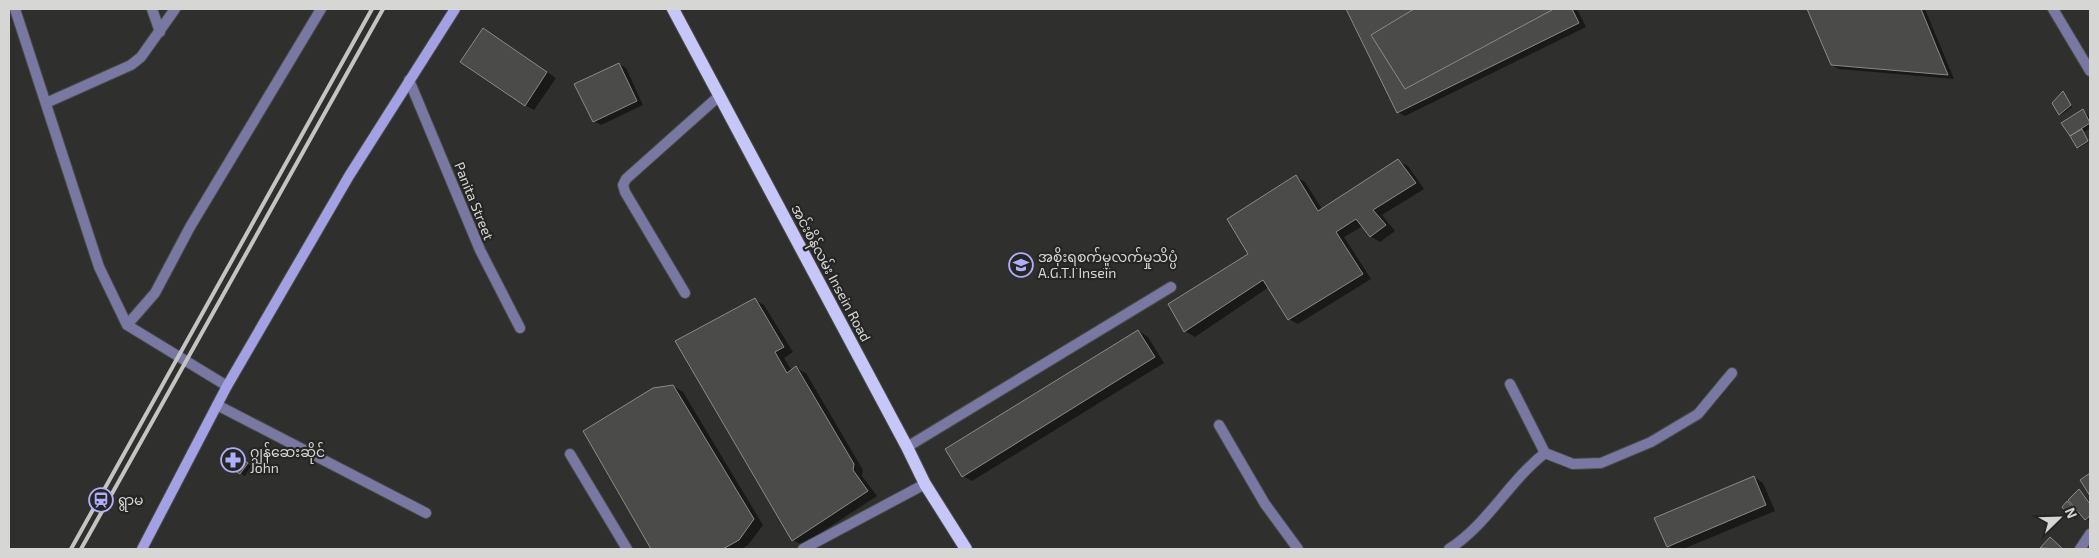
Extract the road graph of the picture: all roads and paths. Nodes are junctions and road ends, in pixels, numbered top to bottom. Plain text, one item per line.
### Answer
1 (15, 9) edge
2 (152, 9) edge
3 (175, 9) edge
4 (321, 9) edge
5 (455, 9) edge
6 (672, 9) edge
7 (2053, 9) edge
8 (160, 32) junction
9 (2090, 71) edge
10 (409, 80) junction
11 (719, 96) junction
12 (46, 103) junction
13 (1171, 287) dead end
14 (685, 293) dead end
15 (126, 325) junction
16 (520, 328) dead end
17 (1732, 373) dead end
18 (1510, 384) dead end
19 (227, 386) junction
20 (217, 405) junction
21 (1219, 425) dead end
22 (907, 447) junction
23 (1545, 452) junction
24 (570, 454) dead end
25 (924, 484) junction
26 (426, 513) dead end
27 (2090, 534) edge
28 (142, 549) edge
29 (627, 549) edge
30 (803, 549) edge
31 (966, 549) edge
32 (1298, 549) edge
33 (1449, 549) edge
34 (2080, 549) edge

1 - 12 street
2 - 8 street
3 - 8 street
4 - 15 street
5 - 10 main road
6 - 11 main road, အင်းစိန်လမ်း Insein Road
7 - 9 street
8 - 12 street
10 - 16 street, Panita Street
10 - 19 main road
11 - 14 street
11 - 22 main road, အင်းစိန်လမ်း Insein Road
12 - 15 street
13 - 22 street
15 - 19 street
17 - 23 street
18 - 23 street
19 - 20 main road
20 - 26 street
20 - 28 main road
21 - 32 street
22 - 25 main road, အင်းစိန်လမ်း Insein Road
23 - 33 street
24 - 29 street
25 - 30 street
25 - 31 main road, အင်းစိန်လမ်း Insein Road
27 - 34 street

